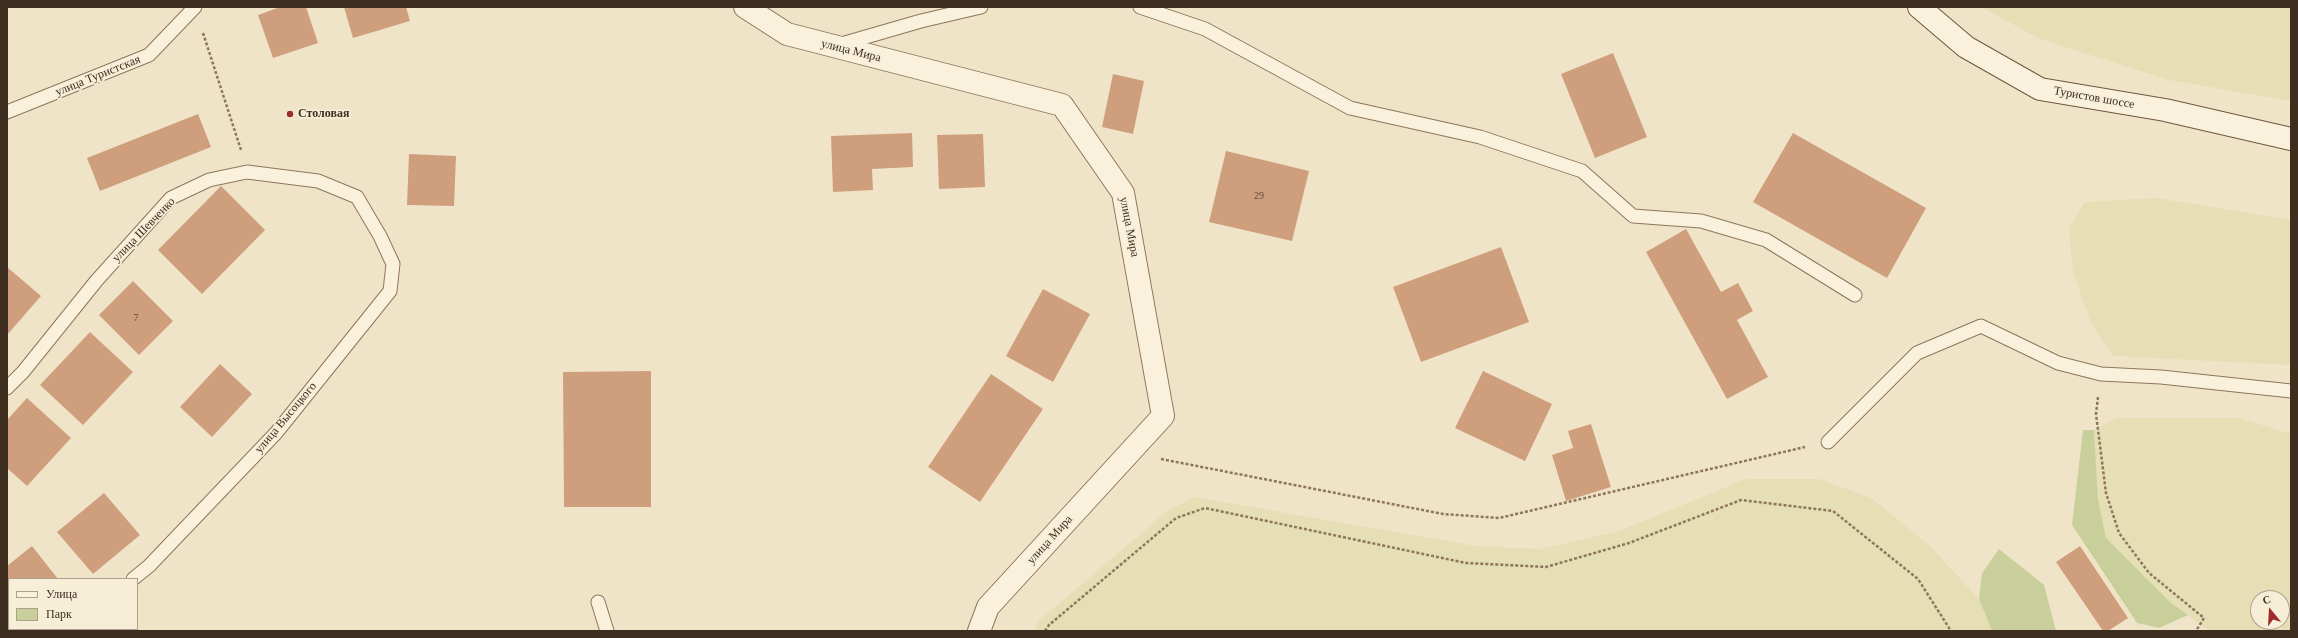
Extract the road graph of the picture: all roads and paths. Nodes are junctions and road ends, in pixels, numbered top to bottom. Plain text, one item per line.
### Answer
1 (745, 7) edge
2 (981, 7) edge
3 (1140, 7) edge
4 (1918, 7) edge
5 (195, 8) edge
6 (834, 46) junction
7 (7, 112) edge
8 (2291, 139) edge
9 (248, 172) junction
10 (380, 236) joint
11 (1855, 295) dead end
12 (7, 388) edge
13 (2291, 391) edge
14 (2096, 414) dead end
15 (1828, 442) joint
16 (1130, 453) junction
17 (134, 578) edge
18 (598, 602) dead end
19 (607, 631) edge
20 (979, 631) edge
21 (1045, 631) edge
22 (1951, 631) edge
23 (2196, 631) edge

1 - 6 street, улица Мира
2 - 6 lane
3 - 11 lane
4 - 8 street, Туристов шоссе
5 - 7 lane, улица Туристская
5 - 9 path
6 - 16 street, улица Мира
9 - 10 lane, улица Шевченко
9 - 12 lane, улица Шевченко
10 - 17 lane, улица Высоцкого
13 - 15 lane
14 - 23 path
15 - 16 path
16 - 20 street, улица Мира
18 - 19 lane
21 - 22 path

